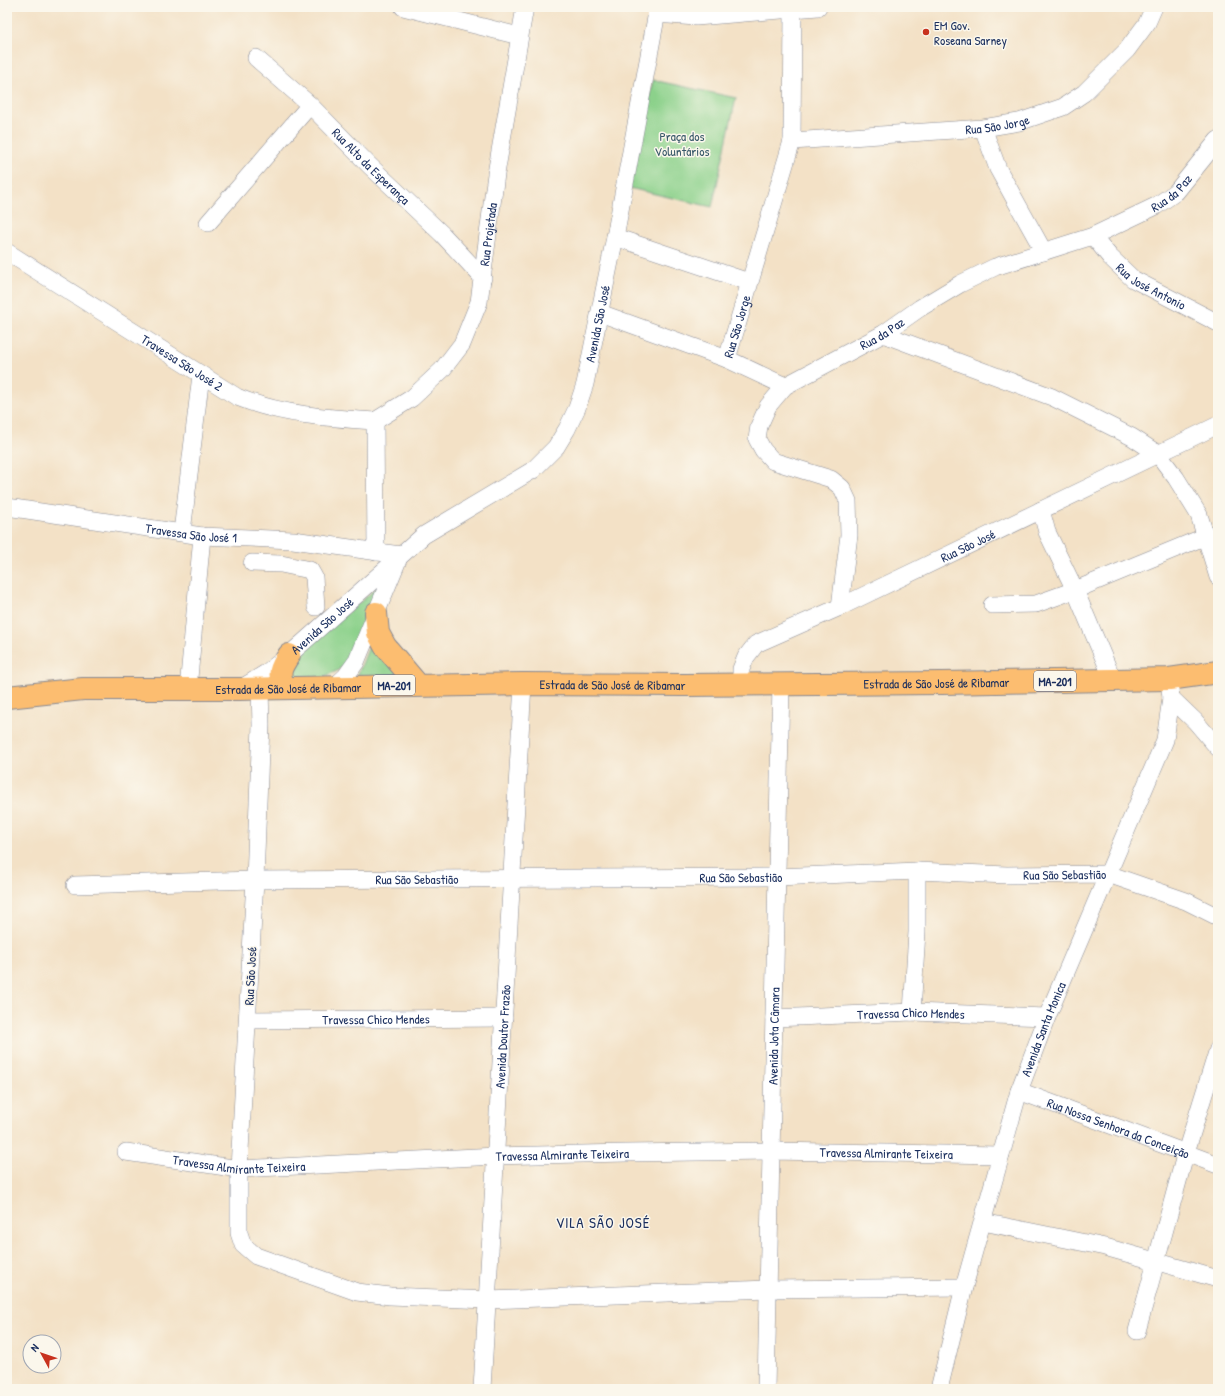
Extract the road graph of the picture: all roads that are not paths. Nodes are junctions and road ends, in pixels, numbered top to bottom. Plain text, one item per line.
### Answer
1 (403, 7) edge
2 (525, 7) edge
3 (818, 7) edge
4 (1154, 7) edge
5 (657, 10) edge
6 (793, 10) junction
7 (519, 36) junction
8 (256, 58) dead end
9 (310, 105) junction
10 (983, 128) junction
11 (1218, 140) edge
12 (792, 141) junction
13 (208, 223) dead end
14 (615, 236) junction
15 (1093, 236) junction
16 (7, 252) edge
17 (1044, 252) junction
18 (483, 278) junction
19 (749, 282) junction
20 (600, 313) junction
21 (1218, 323) edge
22 (883, 334) junction
23 (727, 359) junction
24 (201, 374) junction
25 (785, 386) junction
26 (375, 421) junction
27 (1218, 425) edge
28 (1158, 454) junction
29 (7, 507) edge
30 (1041, 510) junction
31 (182, 532) junction
32 (202, 536) junction
33 (1204, 537) junction
34 (284, 540) junction
35 (376, 552) junction
36 (400, 555) junction
37 (252, 563) dead end
38 (281, 564) junction
39 (1217, 572) edge
40 (1075, 590) junction
41 (992, 605) dead end
42 (316, 607) dead end
43 (840, 607) junction
44 (376, 613) junction
45 (289, 655) junction
46 (1218, 672) edge
47 (1113, 680) junction
48 (418, 684) junction
49 (523, 684) junction
50 (741, 684) junction
51 (781, 684) junction
52 (286, 688) junction
53 (333, 688) junction
54 (1170, 688) junction
55 (188, 689) junction
56 (250, 689) junction
57 (7, 697) edge
58 (1218, 748) edge
59 (917, 871) junction
60 (1108, 874) junction
61 (777, 877) junction
62 (512, 878) junction
63 (255, 880) junction
64 (75, 885) dead end
65 (1218, 917) edge
66 (912, 1012) junction
67 (1047, 1017) junction
68 (504, 1018) junction
69 (774, 1018) junction
70 (248, 1020) junction
71 (1218, 1049) edge
72 (1019, 1092) junction
73 (771, 1151) junction
74 (126, 1152) dead end
75 (1186, 1152) junction
76 (1002, 1155) junction
77 (496, 1156) junction
78 (1218, 1165) edge
79 (239, 1169) junction
80 (983, 1222) junction
81 (1156, 1262) junction
82 (1218, 1279) edge
83 (964, 1287) junction
84 (768, 1289) junction
85 (488, 1300) junction
86 (1138, 1331) dead end
87 (482, 1389) edge
88 (766, 1389) edge
89 (939, 1389) edge

1 - 7 street
2 - 7 street, Rua Projetada
3 - 6 street
4 - 10 street, Rua São Jorge
5 - 6 street
5 - 14 street, Avenida São José
6 - 12 street, Rua São Jorge
7 - 18 street, Rua Projetada
8 - 9 street, Rua Alto da Esperança
9 - 13 street
9 - 18 street, Rua Alto da Esperança
10 - 12 street, Rua São Jorge
10 - 17 street
11 - 15 street, Rua da Paz
12 - 19 street, Rua São Jorge
14 - 19 street
14 - 20 street, Avenida São José
15 - 17 street, Rua da Paz
15 - 21 street, Rua José Antonio
16 - 24 street, Travessa São José 2
17 - 22 street, Rua da Paz
18 - 26 street, Rua Projetada
19 - 23 street, Rua São Jorge
20 - 23 street
20 - 36 street, Avenida São José
22 - 25 street, Rua da Paz
22 - 28 street
23 - 25 street, Rua São Jorge
24 - 26 street, Travessa São José 2
24 - 31 street
25 - 43 street, Rua da Paz
26 - 35 street
27 - 28 street, Rua São José
28 - 30 street, Rua São José
28 - 33 street
29 - 31 street, Travessa São José 1
30 - 40 street
30 - 43 street, Rua São José
31 - 32 street, Travessa São José 1
32 - 34 street, Travessa São José 1
32 - 55 street
33 - 39 street
33 - 40 street
34 - 35 street, Travessa São José 1
34 - 38 street
35 - 36 street, Travessa São José 1
36 - 44 street, Avenida São José
36 - 45 street, Avenida São José
37 - 38 street
38 - 42 street
40 - 41 street
40 - 47 street
43 - 50 street, Rua São José
44 - 48 main road
44 - 53 street, Avenida São José
45 - 52 main road
45 - 56 street, Avenida São José
46 - 54 main road, Estrada de São José de Ribamar / MA-201
47 - 51 main road, Estrada de São José de Ribamar / MA-201
47 - 54 main road, Estrada de São José de Ribamar / MA-201
48 - 49 main road, Estrada de São José de Ribamar / MA-201
48 - 53 main road, Estrada de São José de Ribamar / MA-201
49 - 50 main road, Estrada de São José de Ribamar / MA-201
49 - 62 street, Avenida Doutor Frazão
50 - 51 main road, Estrada de São José de Ribamar / MA-201
51 - 61 street, Avenida Jota Câmara
52 - 53 main road, Estrada de São José de Ribamar / MA-201
52 - 56 main road, Estrada de São José de Ribamar / MA-201
54 - 58 street
54 - 60 street, Avenida Santa Monica
55 - 56 main road, Estrada de São José de Ribamar / MA-201
55 - 57 main road, Estrada de São José de Ribamar / MA-201
56 - 63 street, Rua São José
59 - 60 street, Rua São Sebastião
59 - 61 street, Rua São Sebastião
59 - 66 street
60 - 65 street, Rua São Sebastião
60 - 67 street, Avenida Santa Monica
61 - 62 street, Rua São Sebastião
61 - 69 street, Avenida Jota Câmara
62 - 63 street, Rua São Sebastião
62 - 68 street, Avenida Doutor Frazão
63 - 64 street, Rua São Sebastião
63 - 70 street, Rua São José
66 - 67 street, Travessa Chico Mendes
66 - 69 street, Travessa Chico Mendes
67 - 72 street, Avenida Santa Monica
68 - 70 street, Travessa Chico Mendes
68 - 77 street, Avenida Doutor Frazão
69 - 73 street, Avenida Jota Câmara
70 - 79 street, Rua São José
71 - 75 street
72 - 75 street, Rua Nossa Senhora da Conceição
72 - 76 street, Avenida Santa Monica
73 - 76 street, Travessa Almirante Teixeira
73 - 77 street, Travessa Almirante Teixeira
73 - 84 street, Avenida Jota Câmara
74 - 79 street, Travessa Almirante Teixeira
75 - 78 street, Rua Nossa Senhora da Conceição
75 - 81 street
76 - 80 street, Avenida Santa Monica
77 - 79 street, Travessa Almirante Teixeira
77 - 85 street, Avenida Doutor Frazão
79 - 85 street, Rua São José
80 - 81 street
80 - 83 street, Avenida Santa Monica
81 - 82 street
81 - 86 street
83 - 84 street
83 - 89 street, Avenida Santa Monica
84 - 85 street
84 - 88 street, Avenida Jota Câmara
85 - 87 street, Avenida Doutor Frazão

